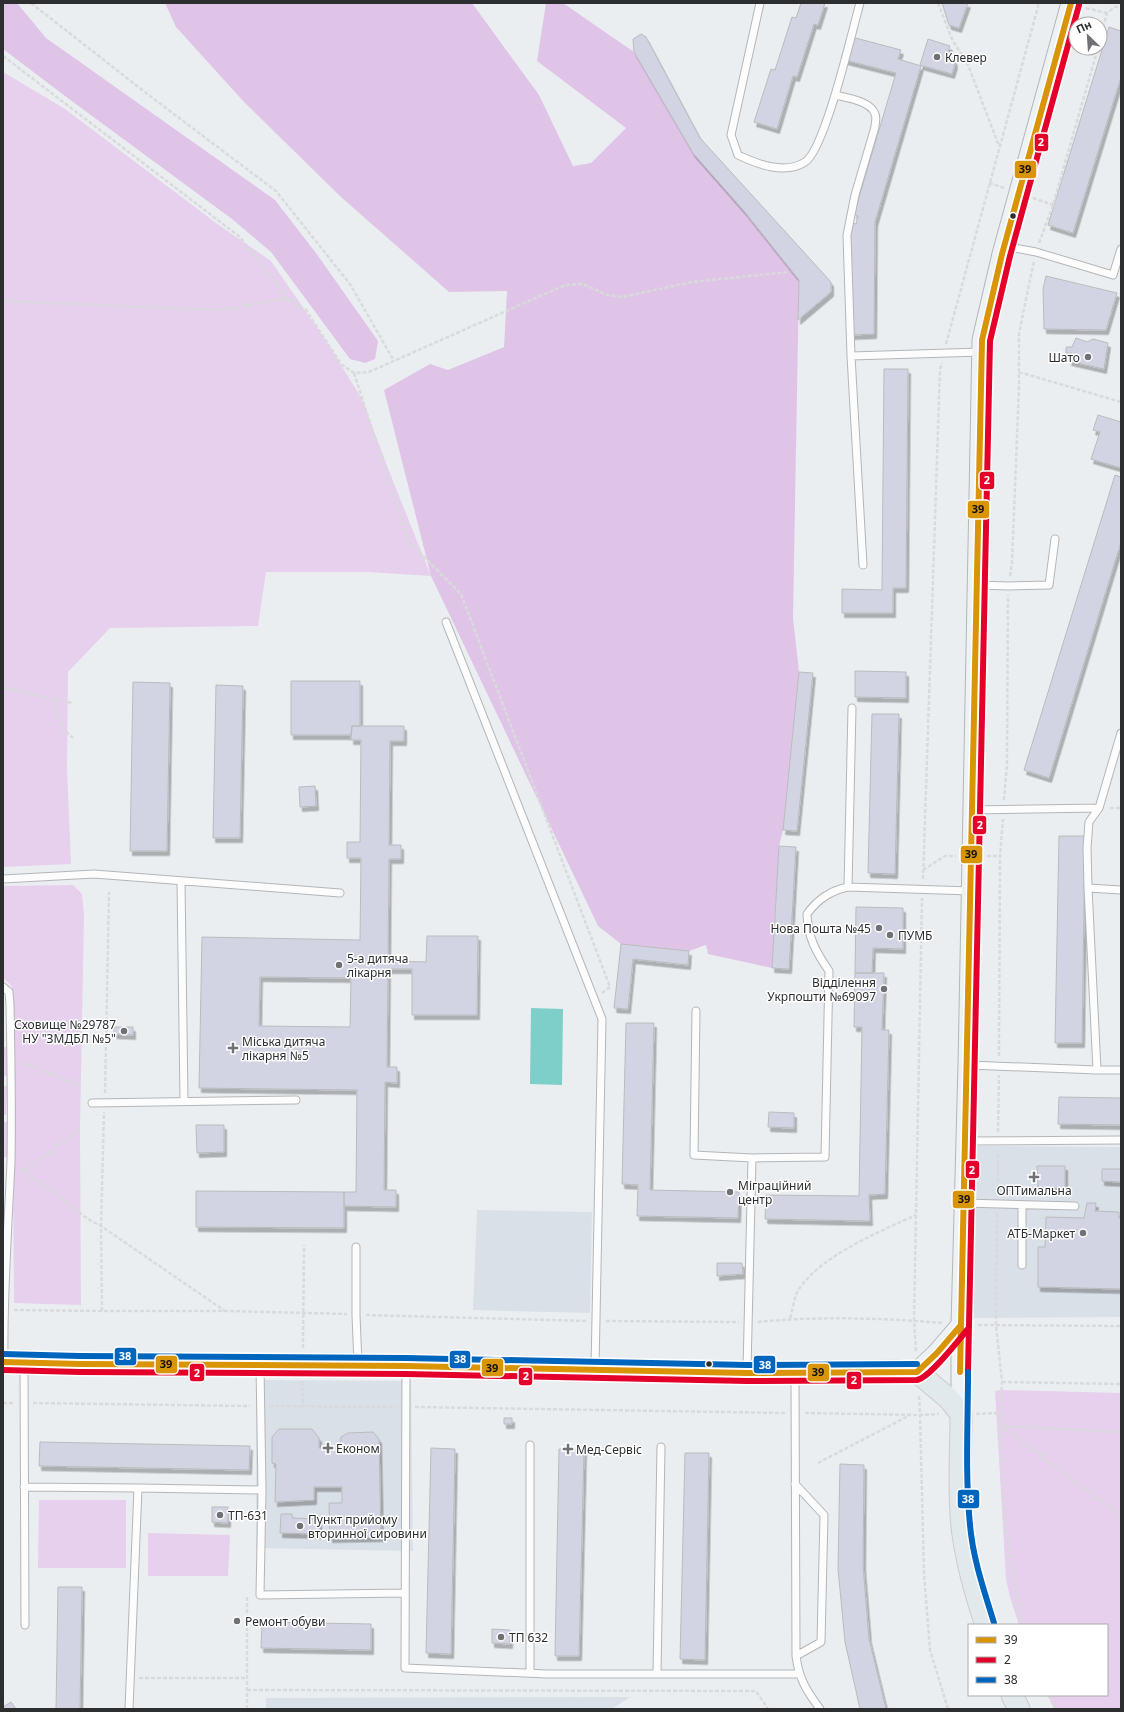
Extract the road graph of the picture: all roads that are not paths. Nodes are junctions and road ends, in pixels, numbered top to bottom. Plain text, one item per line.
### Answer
1 (760, 3) edge
2 (860, 3) edge
3 (1071, 3) edge
4 (835, 95) junction
5 (1004, 246) junction
6 (1121, 249) edge
7 (982, 352) junction
8 (852, 356) junction
9 (1055, 539) dead end
10 (863, 565) dead end
11 (977, 585) junction
12 (446, 622) dead end
13 (852, 708) dead end
14 (1121, 733) edge
15 (1099, 808) junction
16 (973, 810) junction
17 (3, 879) edge
18 (181, 881) junction
19 (848, 887) junction
20 (1088, 888) junction
21 (1121, 890) edge
22 (971, 891) junction
23 (340, 893) dead end
24 (3, 987) edge
25 (696, 1011) dead end
26 (968, 1065) junction
27 (1097, 1070) junction
28 (1121, 1070) edge
29 (296, 1100) dead end
30 (184, 1101) junction
31 (92, 1103) dead end
32 (1121, 1140) edge
33 (965, 1141) junction
34 (752, 1158) junction
35 (964, 1203) junction
36 (1022, 1204) junction
37 (1075, 1206) dead end
38 (356, 1247) dead end
39 (1022, 1265) dead end
40 (3, 1309) edge
41 (961, 1325) junction
42 (10, 1362) edge
43 (260, 1364) junction
44 (358, 1366) junction
45 (406, 1366) junction
46 (595, 1370) junction
47 (795, 1372) junction
48 (917, 1372) junction
49 (747, 1373) junction
50 (961, 1414) junction
51 (530, 1445) dead end
52 (661, 1447) dead end
53 (795, 1484) junction
54 (24, 1487) junction
55 (138, 1488) junction
56 (262, 1490) junction
57 (405, 1593) junction
58 (986, 1624) edge
59 (25, 1625) dead end
60 (796, 1656) junction
61 (530, 1673) junction
62 (657, 1673) junction
63 (799, 1674) junction
64 (1012, 1696) edge
65 (129, 1709) edge
66 (820, 1709) edge
67 (1019, 1709) edge

1 - 4 lane
2 - 4 lane
3 - 5 main road
4 - 8 lane
5 - 6 lane
5 - 7 main road
7 - 8 lane
7 - 11 main road
8 - 10 lane
9 - 11 lane
11 - 16 main road
12 - 46 lane
13 - 19 lane
14 - 15 lane
15 - 16 lane
15 - 20 lane
16 - 22 main road
17 - 18 lane
18 - 23 lane
18 - 30 lane
19 - 22 lane
19 - 34 lane
20 - 21 lane
20 - 27 lane
22 - 26 main road
24 - 40 lane
25 - 34 lane
26 - 27 lane
26 - 33 main road
27 - 28 lane
29 - 30 lane
30 - 31 lane
32 - 33 lane
33 - 35 main road
34 - 49 lane
35 - 36 lane
35 - 41 main road
36 - 37 lane
36 - 39 lane
38 - 44 lane
40 - 42 lane
41 - 48 main road
41 - 50 main road
42 - 43 main road
42 - 54 lane
43 - 44 main road
43 - 56 lane
44 - 45 main road
45 - 46 main road
45 - 57 lane
46 - 49 main road
47 - 48 main road
47 - 49 main road
47 - 53 lane
48 - 50 main road
50 - 58 main road
51 - 61 lane
52 - 62 lane
53 - 60 lane
53 - 60 lane
54 - 55 lane
54 - 59 lane
55 - 56 lane
55 - 65 lane
56 - 57 lane
57 - 61 lane
60 - 63 lane
61 - 62 lane
62 - 63 lane
63 - 66 lane
64 - 67 main road

